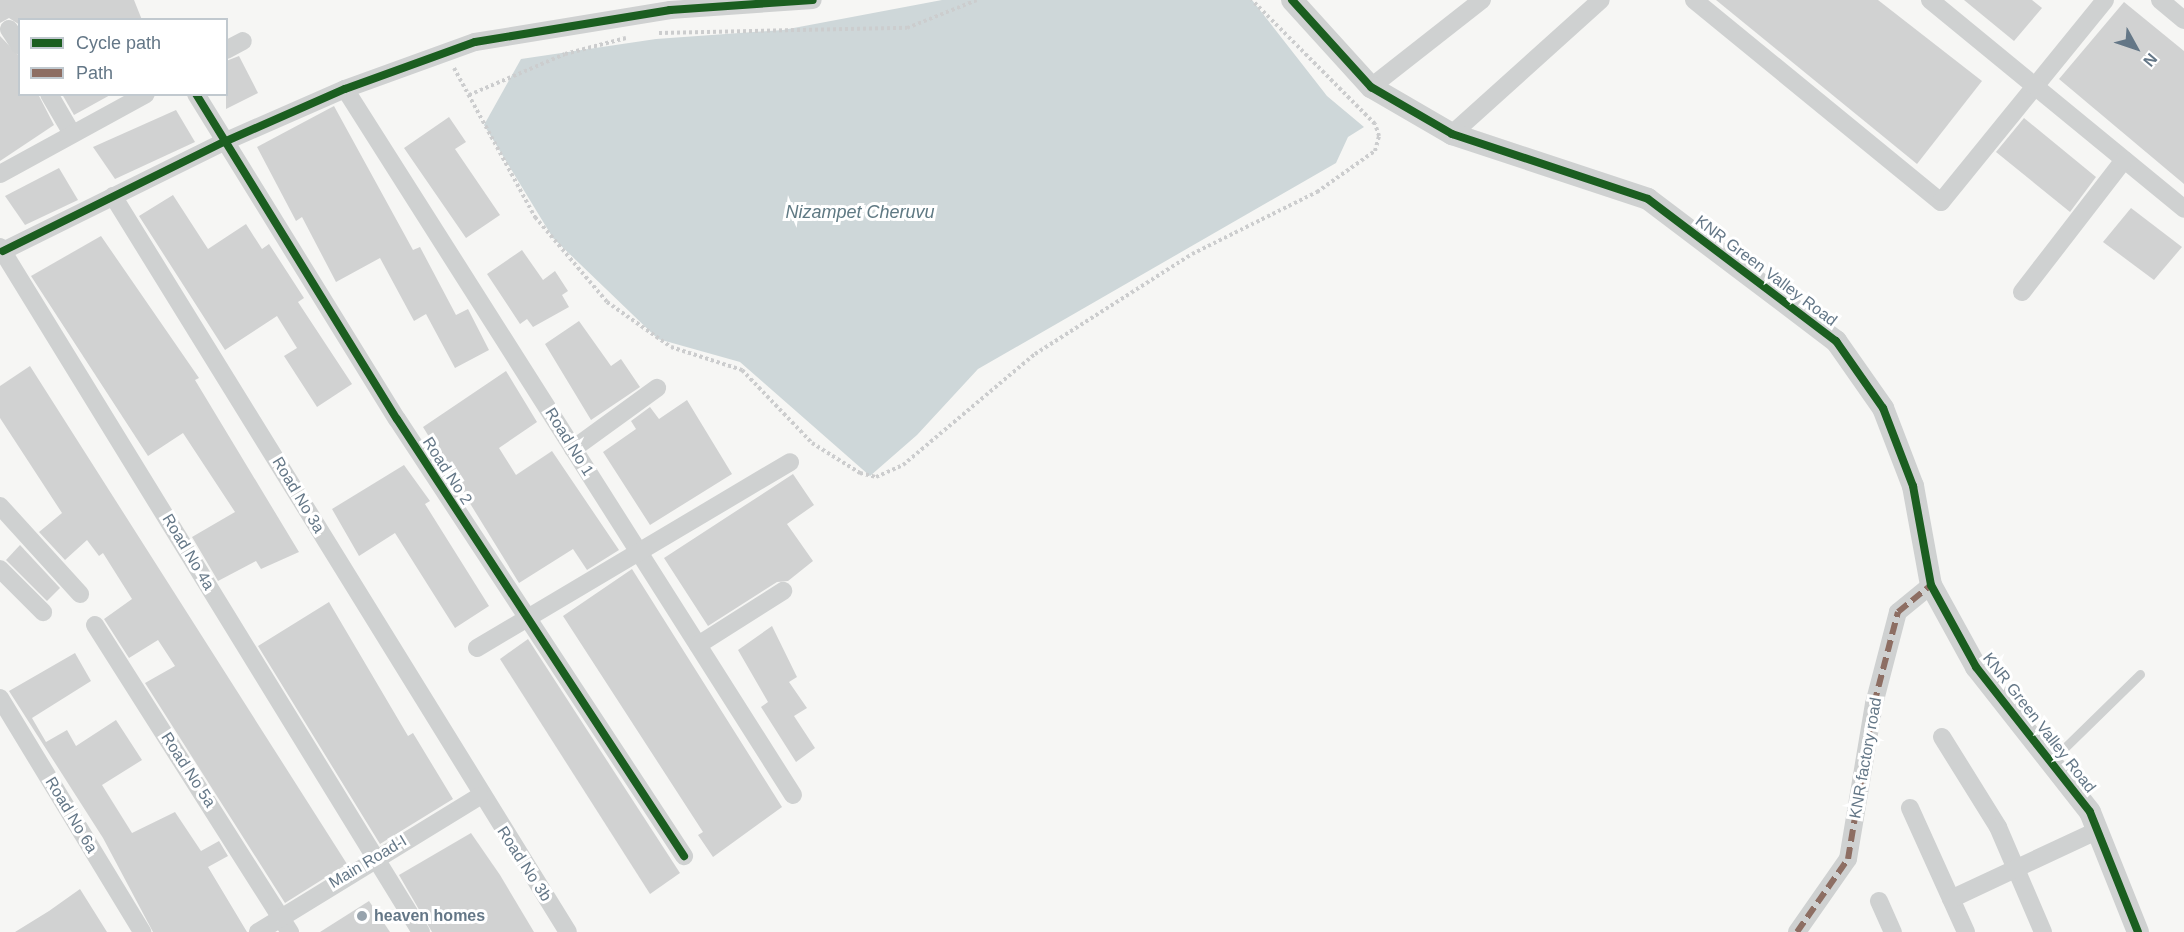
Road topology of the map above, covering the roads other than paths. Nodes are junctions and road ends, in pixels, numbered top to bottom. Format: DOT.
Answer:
graph roads {
  1 [pos="813,0"];
  2 [pos="1292,0"];
  3 [pos="1482,0"];
  4 [pos="1601,0"];
  5 [pos="1694,0"];
  6 [pos="1930,0"];
  7 [pos="2105,0"];
  8 [pos="2160,0"];
  9 [pos="656,6"];
  10 [pos="2184,20"];
  11 [pos="9,29"];
  12 [pos="243,40"];
  13 [pos="18,43"];
  14 [pos="228,50"];
  15 [pos="2035,86"];
  16 [pos="1371,87"];
  17 [pos="345,89"];
  18 [pos="50,96"];
  19 [pos="142,96"];
  20 [pos="197,96"];
  21 [pos="71,132"];
  22 [pos="1452,134"];
  23 [pos="224,142"];
  24 [pos="2124,160"];
  25 [pos="0,174"];
  26 [pos="113,196"];
  27 [pos="2184,209"];
  28 [pos="1,249"];
  29 [pos="2022,292"];
  30 [pos="657,388"];
  31 [pos="573,449"];
  32 [pos="790,462"];
  33 [pos="0,506"];
  34 [pos="639,553"];
  35 [pos="0,569"];
  36 [pos="1931,585"];
  37 [pos="783,591"];
  38 [pos="80,594"];
  39 [pos="43,612"];
  40 [pos="527,618"];
  41 [pos="95,626"];
  42 [pos="698,645"];
  43 [pos="477,648"];
  44 [pos="2140,674"];
  45 [pos="0,698"];
  46 [pos="1942,737"];
  47 [pos="2052,760"];
  48 [pos="793,795"];
  49 [pos="480,796"];
  50 [pos="1910,808"];
  51 [pos="2097,830"];
  52 [pos="684,856"];
  53 [pos="374,858"];
  54 [pos="2016,868"];
  55 [pos="1951,899"];
  56 [pos="1880,902"];
  57 [pos="280,915"];
  58 [pos="142,932"];
  59 [pos="258,932"];
  60 [pos="290,932"];
  61 [pos="421,932"];
  62 [pos="568,932"];
  63 [pos="1797,932"];
  64 [pos="1893,932"];
  65 [pos="1966,932"];
  66 [pos="2043,932"];
  67 [pos="2138,932"];
  1 -- 9 [label="street"];
  2 -- 16 [label="street, KNR Green Valley Road"];
  3 -- 16 [label="street"];
  4 -- 22 [label="street"];
  5 -- 15 [label="street"];
  6 -- 15 [label="street"];
  7 -- 15 [label="street"];
  8 -- 10 [label="street"];
  9 -- 17 [label="street"];
  11 -- 13 [label="street"];
  12 -- 14 [label="street"];
  15 -- 24 [label="street"];
  16 -- 22 [label="street, KNR Green Valley Road"];
  17 -- 23 [label="street"];
  17 -- 31 [label="street, Road No 1"];
  18 -- 21 [label="street"];
  19 -- 21 [label="street"];
  20 -- 23 [label="street, Road No 2"];
  21 -- 25 [label="street"];
  22 -- 36 [label="street, KNR Green Valley Road"];
  23 -- 26 [label="street"];
  23 -- 40 [label="street, Road No 2"];
  24 -- 27 [label="street"];
  24 -- 29 [label="street"];
  26 -- 28 [label="street"];
  26 -- 49 [label="street, Road No 3a"];
  28 -- 53 [label="street, Road No 4a"];
  30 -- 31 [label="street"];
  31 -- 34 [label="street, Road No 1"];
  32 -- 34 [label="street"];
  33 -- 38 [label="street"];
  34 -- 40 [label="street"];
  34 -- 42 [label="street, Road No 1"];
  35 -- 39 [label="street"];
  36 -- 47 [label="street, KNR Green Valley Road"];
  36 -- 63 [label="street, KNR factory road"];
  37 -- 42 [label="street"];
  40 -- 43 [label="street"];
  40 -- 52 [label="street, Road No 2"];
  41 -- 57 [label="street, Road No 5a"];
  42 -- 48 [label="street, Road No 1"];
  44 -- 47 [label="lane"];
  45 -- 58 [label="street, Road No 6a"];
  46 -- 54 [label="street"];
  47 -- 51 [label="street, KNR Green Valley Road"];
  49 -- 53 [label="street, Main Road-I"];
  49 -- 62 [label="street, Road No 3b"];
  50 -- 55 [label="street"];
  51 -- 54 [label="street"];
  51 -- 67 [label="street, KNR Green Valley Road"];
  53 -- 57 [label="street, Main Road-I"];
  53 -- 61 [label="street, Road No 4a"];
  54 -- 55 [label="street"];
  54 -- 66 [label="street"];
  55 -- 65 [label="street"];
  56 -- 64 [label="street"];
  57 -- 59 [label="street, Main Road-I"];
  57 -- 60 [label="street, Road No 5a"];
}
